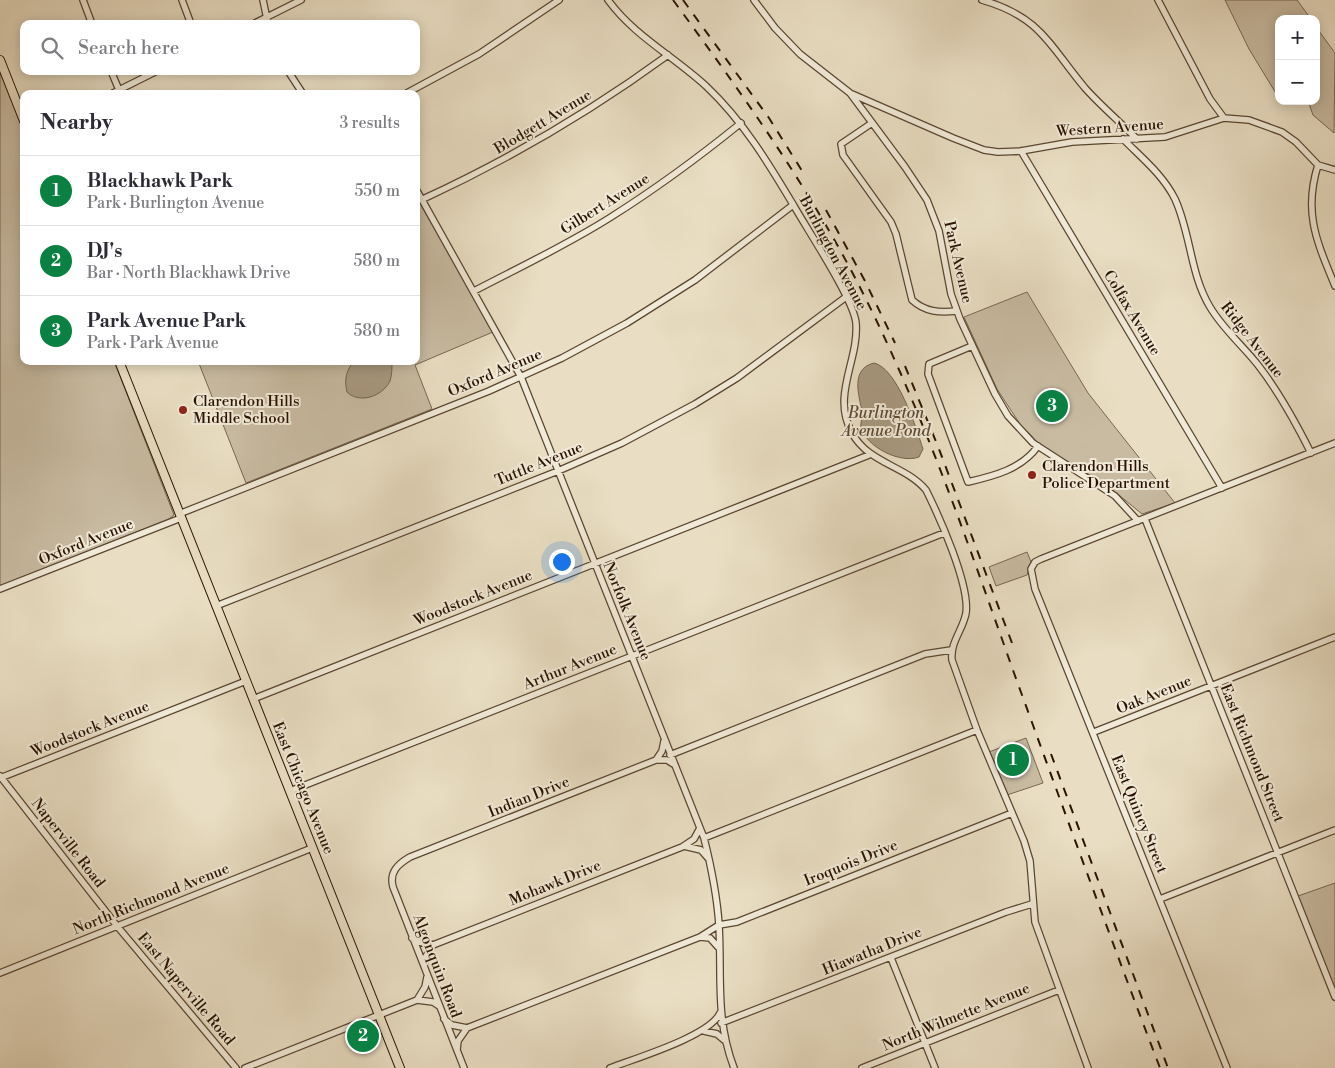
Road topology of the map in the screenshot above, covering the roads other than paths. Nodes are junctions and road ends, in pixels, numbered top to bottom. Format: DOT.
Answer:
graph roads {
  1 [pos="83,0"];
  2 [pos="182,0"];
  3 [pos="263,0"];
  4 [pos="301,0"];
  5 [pos="559,0"];
  6 [pos="608,0"];
  7 [pos="754,0"];
  8 [pos="982,0"];
  9 [pos="1158,0"];
  10 [pos="90,20"];
  11 [pos="190,20"];
  12 [pos="267,20"];
  13 [pos="269,20"];
  14 [pos="668,55"];
  15 [pos="0,60"];
  16 [pos="113,75"];
  17 [pos="149,75"];
  18 [pos="291,75"];
  19 [pos="119,90"];
  20 [pos="300,90"];
  21 [pos="412,90"];
  22 [pos="850,93"];
  23 [pos="20,111"];
  24 [pos="1224,118"];
  25 [pos="741,123"];
  26 [pos="872,123"];
  27 [pos="1137,139"];
  28 [pos="1123,140"];
  29 [pos="1021,151"];
  30 [pos="1318,165"];
  31 [pos="1335,170"];
  32 [pos="420,195"];
  33 [pos="423,199"];
  34 [pos="793,205"];
  35 [pos="1335,286"];
  36 [pos="474,291"];
  37 [pos="846,297"];
  38 [pos="956,311"];
  39 [pos="972,346"];
  40 [pos="121,365"];
  41 [pos="521,377"];
  42 [pos="1335,444"];
  43 [pos="1038,446"];
  44 [pos="1311,453"];
  45 [pos="869,455"];
  46 [pos="558,471"];
  47 [pos="1222,488"];
  48 [pos="180,516"];
  49 [pos="1141,520"];
  50 [pos="944,533"];
  51 [pos="595,564"];
  52 [pos="0,589"];
  53 [pos="216,606"];
  54 [pos="1335,637"];
  55 [pos="951,650"];
  56 [pos="632,656"];
  57 [pos="246,681"];
  58 [pos="1211,686"];
  59 [pos="253,699"];
  60 [pos="977,730"];
  61 [pos="1094,732"];
  62 [pos="664,739"];
  63 [pos="670,755"];
  64 [pos="656,760"];
  65 [pos="675,765"];
  66 [pos="0,777"];
  67 [pos="290,791"];
  68 [pos="1012,812"];
  69 [pos="700,828"];
  70 [pos="1335,830"];
  71 [pos="704,838"];
  72 [pos="682,847"];
  73 [pos="312,848"];
  74 [pos="1278,853"];
  75 [pos="709,859"];
  76 [pos="394,872"];
  77 [pos="1160,899"];
  78 [pos="1032,904"];
  79 [pos="719,924"];
  80 [pos="117,926"];
  81 [pos="700,937"];
  82 [pos="412,938"];
  83 [pos="433,945"];
  84 [pos="720,952"];
  85 [pos="891,958"];
  86 [pos="424,968"];
  87 [pos="0,973"];
  88 [pos="427,976"];
  89 [pos="1059,990"];
  90 [pos="1335,997"];
  91 [pos="418,1000"];
  92 [pos="439,1006"];
  93 [pos="720,1013"];
  94 [pos="378,1015"];
  95 [pos="444,1019"];
  96 [pos="721,1023"];
  97 [pos="467,1028"];
  98 [pos="704,1031"];
  99 [pos="724,1040"];
  100 [pos="925,1043"];
  101 [pos="457,1050"];
  102 [pos="236,1068"];
  103 [pos="245,1068"];
  104 [pos="400,1068"];
  105 [pos="464,1068"];
  106 [pos="610,1068"];
  107 [pos="734,1068"];
  108 [pos="862,1068"];
  109 [pos="935,1068"];
  110 [pos="1088,1068"];
  111 [pos="1227,1068"];
  1 -- 10 [label="street"];
  2 -- 11 [label="street"];
  3 -- 12 [label="street"];
  4 -- 13 [label="street"];
  5 -- 21 [label="street"];
  6 -- 14 [label="street, Burlington Avenue"];
  7 -- 22 [label="street, Park Avenue"];
  8 -- 27 [label="street"];
  9 -- 24 [label="street"];
  14 -- 25 [label="street, Burlington Avenue"];
  14 -- 33 [label="street, Blodgett Avenue"];
  15 -- 23 [label="main road"];
  16 -- 19 [label="street"];
  17 -- 19 [label="street"];
  18 -- 20 [label="street"];
  22 -- 26 [label="street, Park Avenue"];
  22 -- 29 [label="street, Western Avenue"];
  24 -- 27 [label="street, Western Avenue"];
  24 -- 30 [label="street, Western Avenue"];
  25 -- 34 [label="street, Burlington Avenue"];
  25 -- 36 [label="street, Gilbert Avenue"];
  26 -- 38 [label="street, Park Avenue"];
  26 -- 38 [label="street"];
  27 -- 28 [label="street, Western Avenue"];
  28 -- 29 [label="street, Western Avenue"];
  28 -- 44 [label="street, Ridge Avenue"];
  29 -- 47 [label="street, Colfax Avenue"];
  30 -- 31 [label="street, Western Avenue"];
  30 -- 35 [label="street"];
  32 -- 33 [label="street, Norfolk Avenue"];
  33 -- 36 [label="street, Norfolk Avenue"];
  34 -- 37 [label="street, Burlington Avenue"];
  34 -- 41 [label="street, Oxford Avenue"];
  36 -- 41 [label="street, Norfolk Avenue"];
  37 -- 45 [label="street, Burlington Avenue"];
  37 -- 46 [label="street, Tuttle Avenue"];
  38 -- 39 [label="street, Park Avenue"];
  39 -- 43 [label="street, Park Avenue"];
  39 -- 43 [label="street"];
  40 -- 48 [label="main road, East Chicago Avenue"];
  41 -- 46 [label="street, Norfolk Avenue"];
  41 -- 48 [label="street, Oxford Avenue"];
  42 -- 44 [label="street"];
  43 -- 49 [label="street, Park Avenue"];
  44 -- 47 [label="street"];
  45 -- 50 [label="street, Burlington Avenue"];
  45 -- 51 [label="street, Woodstock Avenue"];
  46 -- 51 [label="street, Norfolk Avenue"];
  46 -- 53 [label="street, Tuttle Avenue"];
  47 -- 49 [label="street"];
  48 -- 52 [label="street, Oxford Avenue"];
  48 -- 53 [label="main road, East Chicago Avenue"];
  49 -- 58 [label="street, East Richmond Street"];
  49 -- 61 [label="street, East Quincy Street"];
  50 -- 55 [label="street, Burlington Avenue"];
  50 -- 56 [label="street, Arthur Avenue"];
  51 -- 56 [label="street, Norfolk Avenue"];
  51 -- 59 [label="street, Woodstock Avenue"];
  53 -- 57 [label="main road, East Chicago Avenue"];
  54 -- 58 [label="street, Oak Avenue"];
  55 -- 60 [label="street"];
  55 -- 63 [label="street"];
  56 -- 62 [label="street, Norfolk Avenue"];
  56 -- 67 [label="street, Arthur Avenue"];
  57 -- 59 [label="main road, East Chicago Avenue"];
  57 -- 66 [label="street, Woodstock Avenue"];
  58 -- 61 [label="street, Oak Avenue"];
  58 -- 74 [label="street, East Richmond Street"];
  59 -- 67 [label="main road, East Chicago Avenue"];
  60 -- 68 [label="street"];
  60 -- 71 [label="street"];
  61 -- 77 [label="street, East Quincy Street"];
  62 -- 63 [label="street, Norfolk Avenue"];
  62 -- 64 [label="street"];
  63 -- 65 [label="street, Norfolk Avenue"];
  64 -- 65 [label="street"];
  64 -- 76 [label="street, Indian Drive"];
  65 -- 69 [label="street, Norfolk Avenue"];
  66 -- 80 [label="street, Naperville Road"];
  67 -- 73 [label="main road, East Chicago Avenue"];
  68 -- 78 [label="street"];
  68 -- 79 [label="street, Iroquois Drive"];
  69 -- 71 [label="street, Norfolk Avenue"];
  69 -- 72 [label="street, Mohawk Drive"];
  70 -- 74 [label="street"];
  71 -- 75 [label="street, Norfolk Avenue"];
  72 -- 75 [label="street"];
  72 -- 83 [label="street, Mohawk Drive"];
  73 -- 80 [label="street, North Richmond Avenue"];
  73 -- 94 [label="main road, East Chicago Avenue"];
  74 -- 77 [label="street"];
  74 -- 90 [label="street, East Richmond Street"];
  75 -- 79 [label="street, Norfolk Avenue"];
  76 -- 82 [label="street, Algonquin Road"];
  77 -- 111 [label="street, East Quincy Street"];
  78 -- 85 [label="street, Hiawatha Drive"];
  78 -- 89 [label="street"];
  79 -- 81 [label="street, Iroquois Drive"];
  79 -- 84 [label="street, Norfolk Avenue"];
  80 -- 87 [label="street, North Richmond Avenue"];
  80 -- 102 [label="street, East Naperville Road"];
  81 -- 84 [label="street"];
  81 -- 97 [label="street, Iroquois Drive"];
  82 -- 83 [label="street"];
  82 -- 86 [label="street, Algonquin Road"];
  83 -- 86 [label="street"];
  84 -- 93 [label="street, Norfolk Avenue"];
  85 -- 96 [label="street, Hiawatha Drive"];
  85 -- 100 [label="street"];
  86 -- 88 [label="street, Algonquin Road"];
  88 -- 91 [label="street"];
  88 -- 92 [label="street, Algonquin Road"];
  89 -- 100 [label="street, North Wilmette Avenue"];
  89 -- 110 [label="street"];
  91 -- 92 [label="street"];
  91 -- 94 [label="street"];
  92 -- 95 [label="street, Algonquin Road"];
  93 -- 96 [label="street, Norfolk Avenue"];
  93 -- 98 [label="street"];
  94 -- 103 [label="street"];
  94 -- 104 [label="main road, East Chicago Avenue"];
  95 -- 97 [label="street"];
  95 -- 101 [label="street, Algonquin Road"];
  96 -- 99 [label="street, Norfolk Avenue"];
  97 -- 101 [label="street"];
  98 -- 99 [label="street"];
  98 -- 106 [label="street"];
  99 -- 107 [label="street, Norfolk Avenue"];
  100 -- 108 [label="street, North Wilmette Avenue"];
  100 -- 109 [label="street"];
  101 -- 105 [label="street, Algonquin Road"];
}
